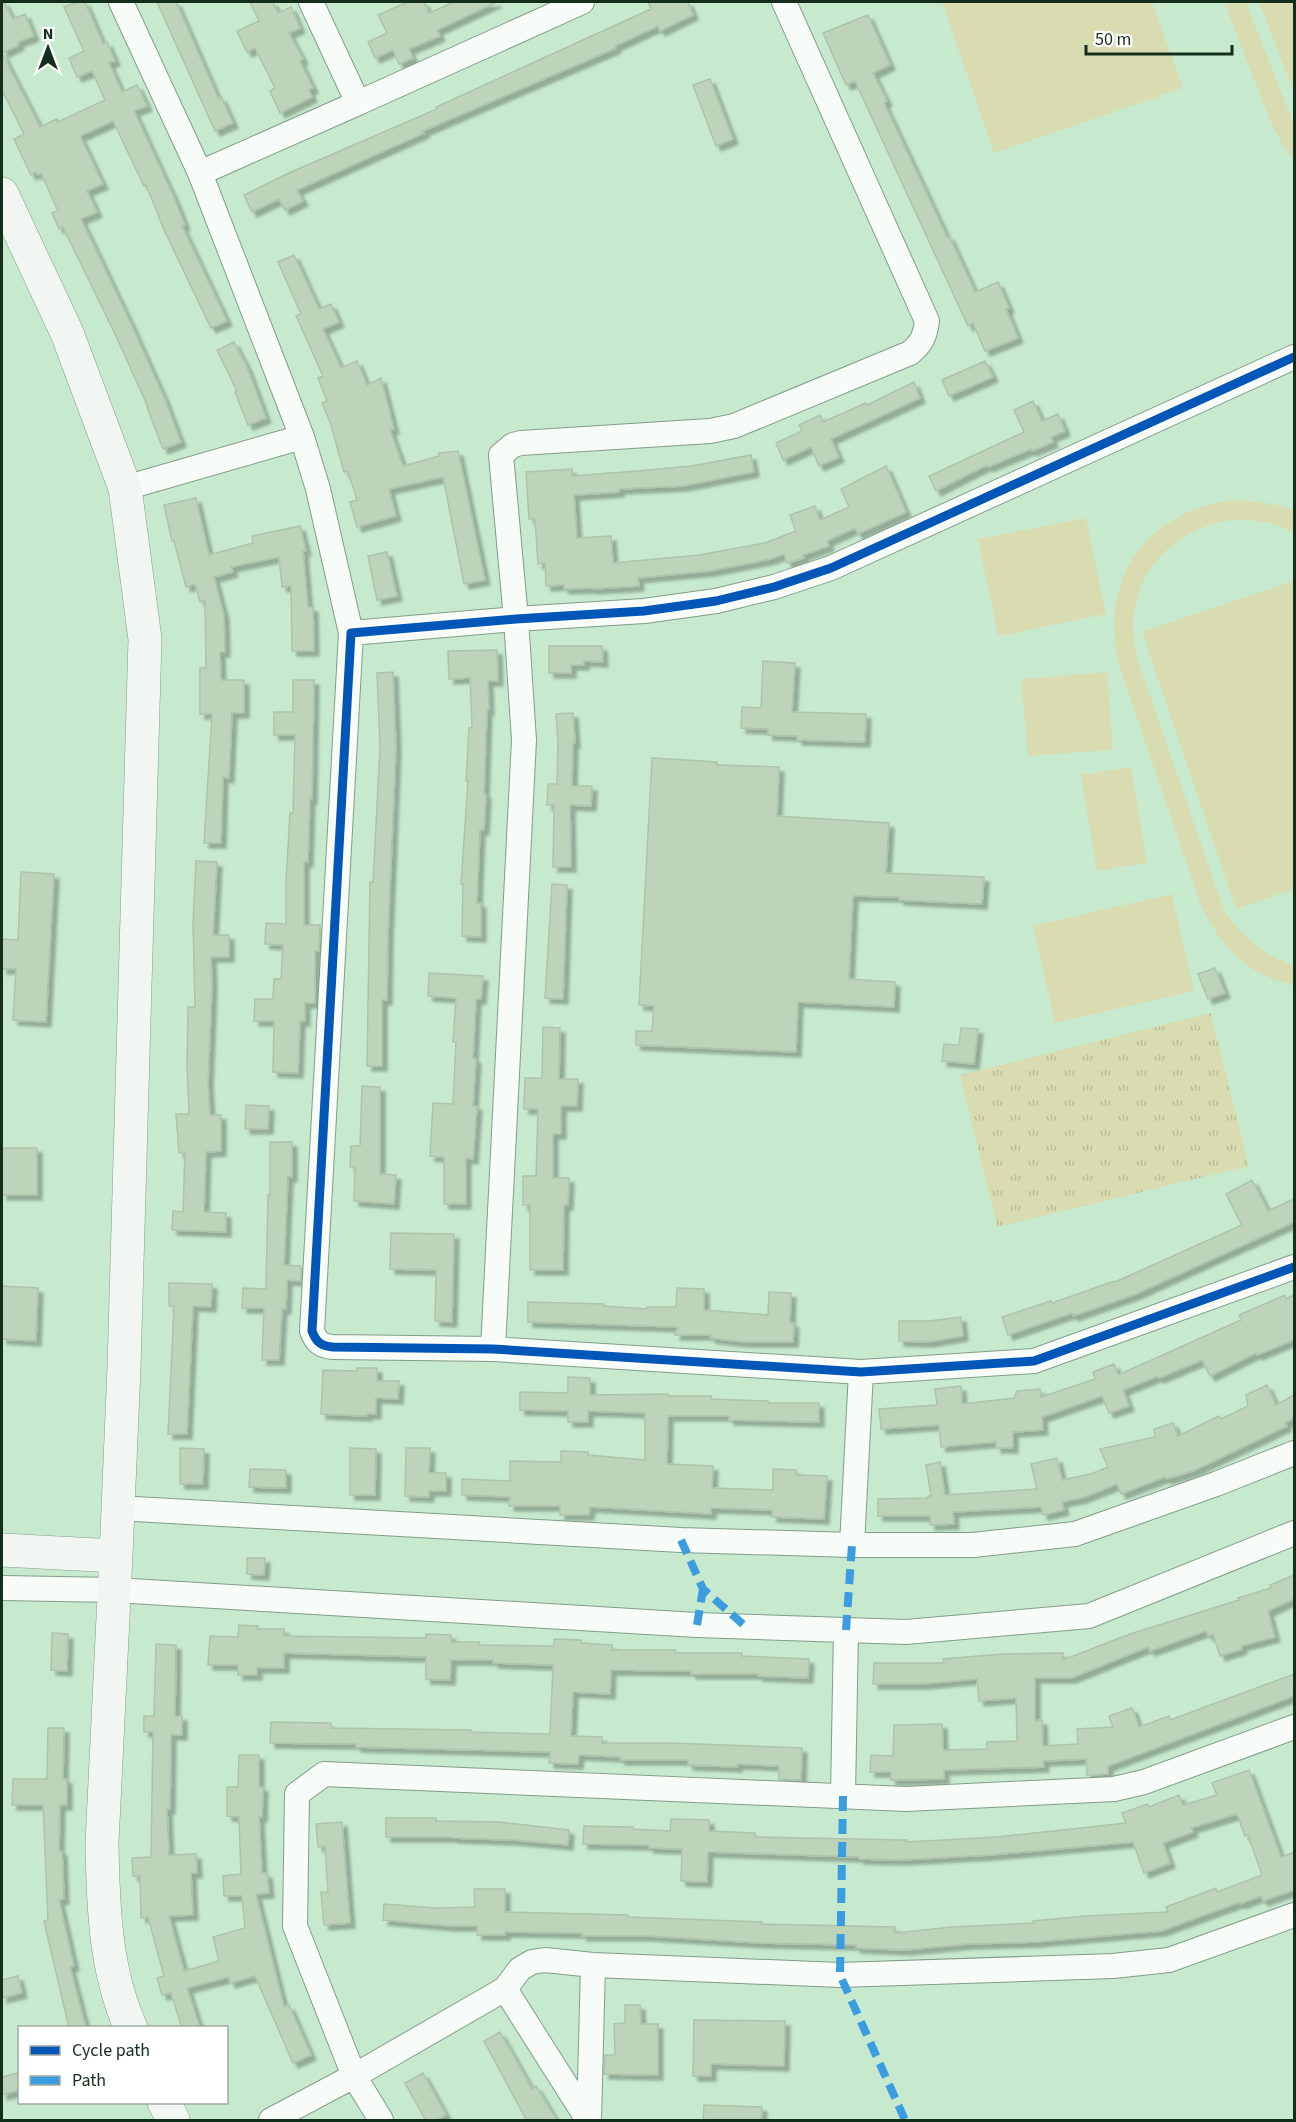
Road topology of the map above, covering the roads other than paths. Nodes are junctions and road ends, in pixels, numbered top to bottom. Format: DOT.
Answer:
graph roads {
  1 [pos="121,2"];
  2 [pos="311,2"];
  3 [pos="582,2"];
  4 [pos="784,2"];
  5 [pos="358,103"];
  6 [pos="200,173"];
  7 [pos="2,194"];
  8 [pos="1294,357"];
  9 [pos="302,437"];
  10 [pos="125,488"];
  11 [pos="516,619"];
  12 [pos="351,633"];
  13 [pos="1294,1267"];
  14 [pos="494,1349"];
  15 [pos="861,1372"];
  16 [pos="1294,1453"];
  17 [pos="117,1508"];
  18 [pos="1294,1533"];
  19 [pos="852,1545"];
  20 [pos="2,1550"];
  21 [pos="116,1556"];
  22 [pos="2,1588"];
  23 [pos="115,1590"];
  24 [pos="846,1630"];
  25 [pos="1294,1726"];
  26 [pos="843,1796"];
  27 [pos="1294,1915"];
  28 [pos="593,1965"];
  29 [pos="505,1989"];
  30 [pos="130,2026"];
  31 [pos="354,2076"];
  32 [pos="165,2104"];
  33 [pos="588,2120"];
  34 [pos="173,2121"];
  35 [pos="271,2121"];
  36 [pos="381,2121"];
  1 -- 6 [label="street"];
  2 -- 5 [label="street"];
  3 -- 5 [label="street"];
  4 -- 11 [label="street"];
  5 -- 6 [label="street"];
  6 -- 9 [label="street"];
  7 -- 10 [label="street"];
  8 -- 11 [label="street"];
  9 -- 10 [label="street"];
  9 -- 12 [label="street"];
  10 -- 17 [label="street"];
  11 -- 12 [label="street"];
  11 -- 14 [label="street"];
  12 -- 14 [label="street"];
  13 -- 15 [label="street"];
  14 -- 15 [label="street"];
  15 -- 19 [label="street"];
  16 -- 19 [label="street"];
  17 -- 19 [label="street"];
  17 -- 21 [label="street"];
  18 -- 24 [label="street"];
  20 -- 21 [label="street"];
  21 -- 23 [label="street"];
  22 -- 23 [label="street"];
  23 -- 24 [label="street"];
  23 -- 30 [label="street"];
  24 -- 26 [label="street"];
  25 -- 26 [label="street"];
  26 -- 31 [label="street"];
  27 -- 28 [label="street"];
  28 -- 29 [label="street"];
  28 -- 33 [label="street"];
  29 -- 31 [label="street"];
  29 -- 33 [label="street"];
  31 -- 35 [label="street"];
  31 -- 36 [label="street"];
  32 -- 34 [label="street"];
}
